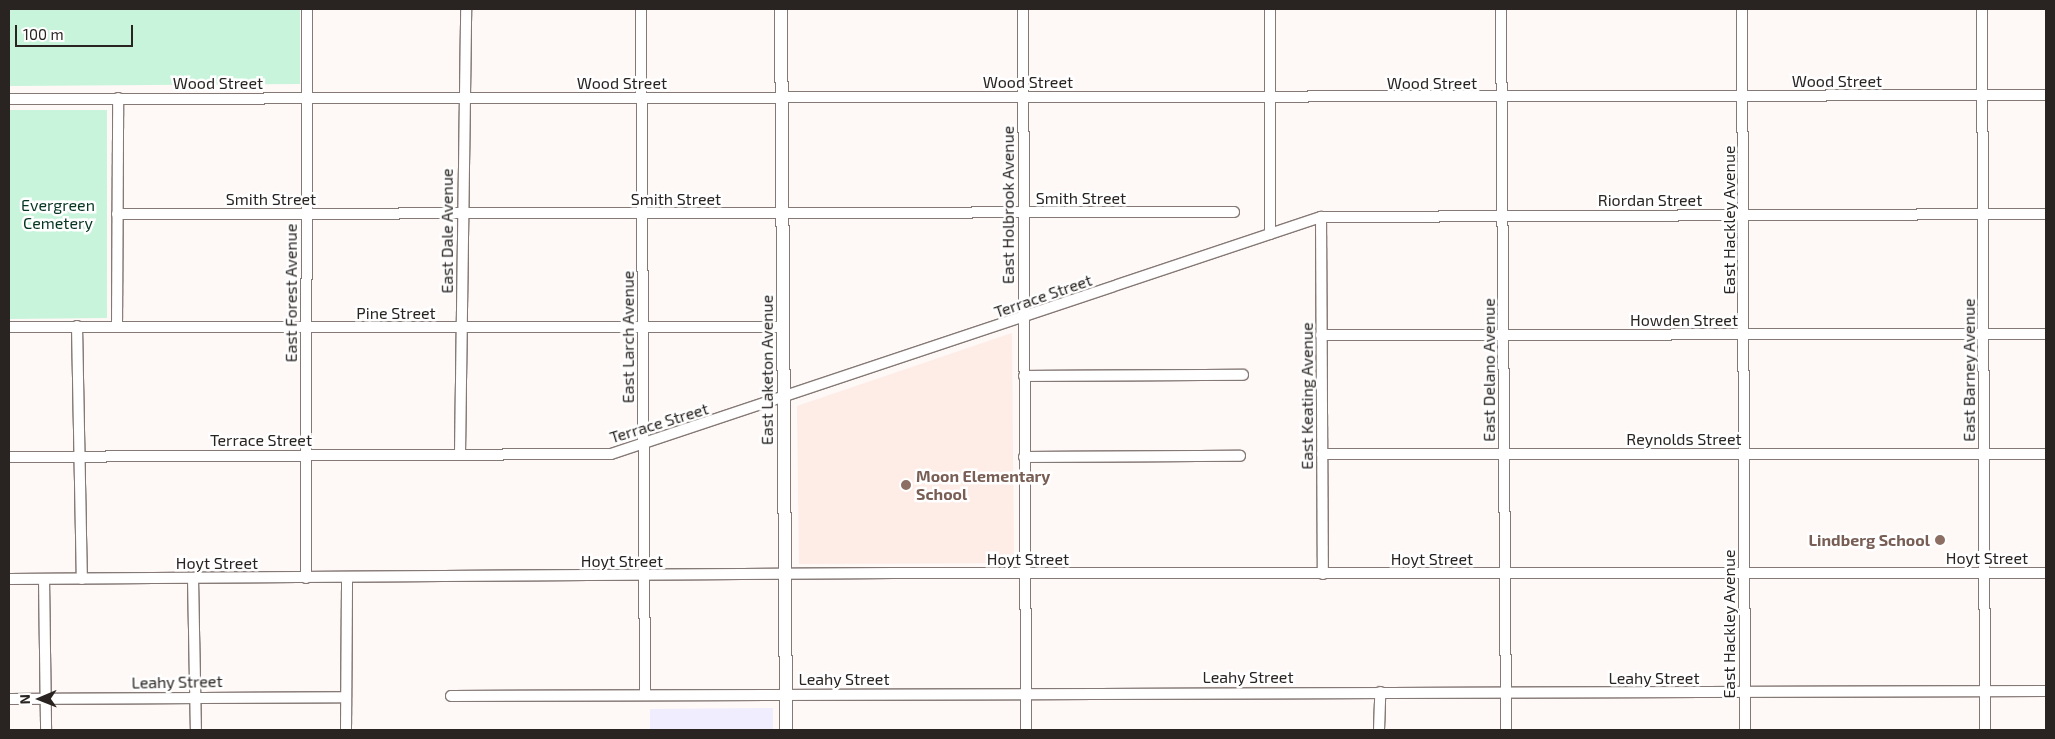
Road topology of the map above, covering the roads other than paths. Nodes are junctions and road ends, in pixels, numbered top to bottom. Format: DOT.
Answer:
graph roads {
  1 [pos="307,9"];
  2 [pos="466,9"];
  3 [pos="641,9"];
  4 [pos="781,9"];
  5 [pos="1023,9"];
  6 [pos="1270,9"];
  7 [pos="1500,9"];
  8 [pos="1742,9"];
  9 [pos="1982,9"];
  10 [pos="2046,95"];
  11 [pos="1744,96"];
  12 [pos="1982,96"];
  13 [pos="782,97"];
  14 [pos="1023,97"];
  15 [pos="9,98"];
  16 [pos="118,98"];
  17 [pos="307,98"];
  18 [pos="464,98"];
  19 [pos="642,98"];
  20 [pos="1501,98"];
  21 [pos="1270,99"];
  22 [pos="1234,212"];
  23 [pos="1024,213"];
  24 [pos="117,214"];
  25 [pos="306,214"];
  26 [pos="642,214"];
  27 [pos="782,214"];
  28 [pos="1982,214"];
  29 [pos="2046,214"];
  30 [pos="462,215"];
  31 [pos="1503,215"];
  32 [pos="1744,215"];
  33 [pos="1321,216"];
  34 [pos="1270,234"];
  35 [pos="1258,238"];
  36 [pos="1024,318"];
  37 [pos="77,326"];
  38 [pos="117,326"];
  39 [pos="9,327"];
  40 [pos="643,327"];
  41 [pos="783,327"];
  42 [pos="306,328"];
  43 [pos="462,328"];
  44 [pos="1984,334"];
  45 [pos="2046,334"];
  46 [pos="1321,335"];
  47 [pos="1504,335"];
  48 [pos="1744,335"];
  49 [pos="1242,375"];
  50 [pos="1024,376"];
  51 [pos="783,399"];
  52 [pos="644,446"];
  53 [pos="460,453"];
  54 [pos="1322,454"];
  55 [pos="1504,454"];
  56 [pos="1744,454"];
  57 [pos="1984,454"];
  58 [pos="2046,454"];
  59 [pos="305,455"];
  60 [pos="80,456"];
  61 [pos="1024,456"];
  62 [pos="1240,456"];
  63 [pos="9,457"];
  64 [pos="1984,573"];
  65 [pos="2046,573"];
  66 [pos="1026,574"];
  67 [pos="1323,574"];
  68 [pos="1504,574"];
  69 [pos="1745,574"];
  70 [pos="644,576"];
  71 [pos="784,576"];
  72 [pos="193,578"];
  73 [pos="306,578"];
  74 [pos="347,578"];
  75 [pos="9,579"];
  76 [pos="44,579"];
  77 [pos="82,579"];
  78 [pos="2046,691"];
  79 [pos="1380,692"];
  80 [pos="1985,692"];
  81 [pos="1505,693"];
  82 [pos="645,694"];
  83 [pos="786,694"];
  84 [pos="1026,694"];
  85 [pos="1744,694"];
  86 [pos="451,696"];
  87 [pos="195,697"];
  88 [pos="346,697"];
  89 [pos="9,699"];
  90 [pos="46,699"];
  91 [pos="46,730"];
  92 [pos="196,730"];
  93 [pos="346,730"];
  94 [pos="786,730"];
  95 [pos="1026,730"];
  96 [pos="1379,730"];
  97 [pos="1506,730"];
  98 [pos="1744,730"];
  99 [pos="1985,730"];
  1 -- 17 [label="street, East Forest Avenue"];
  2 -- 18 [label="street, East Dale Avenue"];
  3 -- 19 [label="street, East Larch Avenue"];
  4 -- 13 [label="main road, East Laketon Avenue"];
  5 -- 14 [label="street, East Holbrook Avenue"];
  6 -- 21 [label="street"];
  7 -- 20 [label="street, East Delano Avenue"];
  8 -- 11 [label="street, East Hackley Avenue"];
  9 -- 12 [label="street, East Barney Avenue"];
  10 -- 12 [label="street, Wood Street"];
  11 -- 12 [label="street, Wood Street"];
  11 -- 20 [label="street, Wood Street"];
  11 -- 32 [label="street, East Hackley Avenue"];
  12 -- 28 [label="street, East Barney Avenue"];
  13 -- 14 [label="street, Wood Street"];
  13 -- 19 [label="street, Wood Street"];
  13 -- 27 [label="main road, East Laketon Avenue"];
  14 -- 21 [label="street, Wood Street"];
  14 -- 23 [label="street, East Holbrook Avenue"];
  15 -- 16 [label="street, Wood Street"];
  16 -- 17 [label="street, Wood Street"];
  16 -- 24 [label="street"];
  17 -- 18 [label="street, Wood Street"];
  17 -- 25 [label="street, East Forest Avenue"];
  18 -- 19 [label="street, Wood Street"];
  18 -- 30 [label="street, East Dale Avenue"];
  19 -- 26 [label="street, East Larch Avenue"];
  20 -- 21 [label="street, Wood Street"];
  20 -- 31 [label="street, East Delano Avenue"];
  21 -- 34 [label="street"];
  22 -- 23 [label="street, Smith Street"];
  23 -- 27 [label="street, Smith Street"];
  23 -- 36 [label="street, East Holbrook Avenue"];
  24 -- 25 [label="street, Smith Street"];
  24 -- 38 [label="street"];
  25 -- 30 [label="street, Smith Street"];
  25 -- 42 [label="street, East Forest Avenue"];
  26 -- 27 [label="street, Smith Street"];
  26 -- 30 [label="street, Smith Street"];
  26 -- 40 [label="street, East Larch Avenue"];
  27 -- 41 [label="main road, East Laketon Avenue"];
  28 -- 29 [label="street, Riordan Street"];
  28 -- 32 [label="street, Riordan Street"];
  28 -- 44 [label="street, East Barney Avenue"];
  30 -- 43 [label="street, East Dale Avenue"];
  31 -- 32 [label="street, Riordan Street"];
  31 -- 33 [label="street, Riordan Street"];
  31 -- 47 [label="street, East Delano Avenue"];
  32 -- 48 [label="street, East Hackley Avenue"];
  33 -- 34 [label="street, Riordan Street"];
  33 -- 46 [label="street, East Keating Avenue"];
  34 -- 35 [label="street, Riordan Street"];
  35 -- 36 [label="street, Terrace Street"];
  36 -- 50 [label="street, East Holbrook Avenue"];
  36 -- 51 [label="street, Terrace Street"];
  37 -- 38 [label="street, Pine Street"];
  37 -- 39 [label="street, Pine Street"];
  37 -- 60 [label="street"];
  38 -- 42 [label="street, Pine Street"];
  40 -- 41 [label="street, Pine Street"];
  40 -- 43 [label="street, Pine Street"];
  40 -- 52 [label="street, East Larch Avenue"];
  41 -- 51 [label="main road, East Laketon Avenue"];
  42 -- 43 [label="street, Pine Street"];
  42 -- 59 [label="street, East Forest Avenue"];
  43 -- 53 [label="street, East Dale Avenue"];
  44 -- 45 [label="street, Howden Street"];
  44 -- 48 [label="street, Howden Street"];
  44 -- 57 [label="street, East Barney Avenue"];
  46 -- 47 [label="street, Howden Street"];
  46 -- 54 [label="street, East Keating Avenue"];
  47 -- 48 [label="street, Howden Street"];
  47 -- 55 [label="street, East Delano Avenue"];
  48 -- 56 [label="street, East Hackley Avenue"];
  49 -- 50 [label="street"];
  50 -- 61 [label="street, East Holbrook Avenue"];
  51 -- 52 [label="street, Terrace Street"];
  51 -- 71 [label="main road, East Laketon Avenue"];
  52 -- 53 [label="street, Terrace Street"];
  52 -- 70 [label="street, East Larch Avenue"];
  53 -- 59 [label="street, Terrace Street"];
  54 -- 55 [label="street, Reynolds Street"];
  54 -- 67 [label="street, East Keating Avenue"];
  55 -- 56 [label="street, Reynolds Street"];
  55 -- 68 [label="street, East Delano Avenue"];
  56 -- 57 [label="street, Reynolds Street"];
  56 -- 69 [label="street, East Hackley Avenue"];
  57 -- 58 [label="street, Reynolds Street"];
  57 -- 64 [label="street, East Barney Avenue"];
  59 -- 60 [label="street, Terrace Street"];
  59 -- 73 [label="street, East Forest Avenue"];
  60 -- 63 [label="street, Terrace Street"];
  60 -- 77 [label="street"];
  61 -- 62 [label="street"];
  61 -- 66 [label="street, East Holbrook Avenue"];
  64 -- 65 [label="street, Hoyt Street"];
  64 -- 69 [label="street, Hoyt Street"];
  64 -- 80 [label="street, East Barney Avenue"];
  66 -- 67 [label="street, Hoyt Street"];
  66 -- 71 [label="street, Hoyt Street"];
  66 -- 84 [label="street, East Holbrook Avenue"];
  67 -- 68 [label="street, Hoyt Street"];
  68 -- 69 [label="street, Hoyt Street"];
  68 -- 81 [label="street, East Delano Avenue"];
  69 -- 85 [label="street, East Hackley Avenue"];
  70 -- 71 [label="street, Hoyt Street"];
  70 -- 74 [label="street, Hoyt Street"];
  70 -- 82 [label="street, East Larch Avenue"];
  71 -- 83 [label="main road, East Laketon Avenue"];
  72 -- 73 [label="street, Hoyt Street"];
  72 -- 77 [label="street, Hoyt Street"];
  72 -- 87 [label="street"];
  73 -- 74 [label="street, Hoyt Street"];
  74 -- 88 [label="street"];
  75 -- 76 [label="street, Hoyt Street"];
  76 -- 77 [label="street, Hoyt Street"];
  76 -- 90 [label="street"];
  78 -- 80 [label="street, Leahy Street"];
  79 -- 81 [label="street, Leahy Street"];
  79 -- 84 [label="street, Leahy Street"];
  79 -- 96 [label="street"];
  80 -- 85 [label="street, Leahy Street"];
  80 -- 99 [label="street, East Barney Avenue"];
  81 -- 85 [label="street, Leahy Street"];
  81 -- 97 [label="street, East Delano Avenue"];
  82 -- 83 [label="street, Leahy Street"];
  82 -- 86 [label="street, Leahy Street"];
  83 -- 84 [label="street, Leahy Street"];
  83 -- 94 [label="main road, East Laketon Avenue"];
  84 -- 95 [label="street, East Holbrook Avenue"];
  85 -- 98 [label="street, East Hackley Avenue"];
  87 -- 88 [label="street, Leahy Street"];
  87 -- 90 [label="street, Leahy Street"];
  87 -- 92 [label="street"];
  88 -- 93 [label="street"];
  89 -- 90 [label="street, Leahy Street"];
  90 -- 91 [label="street"];
}
